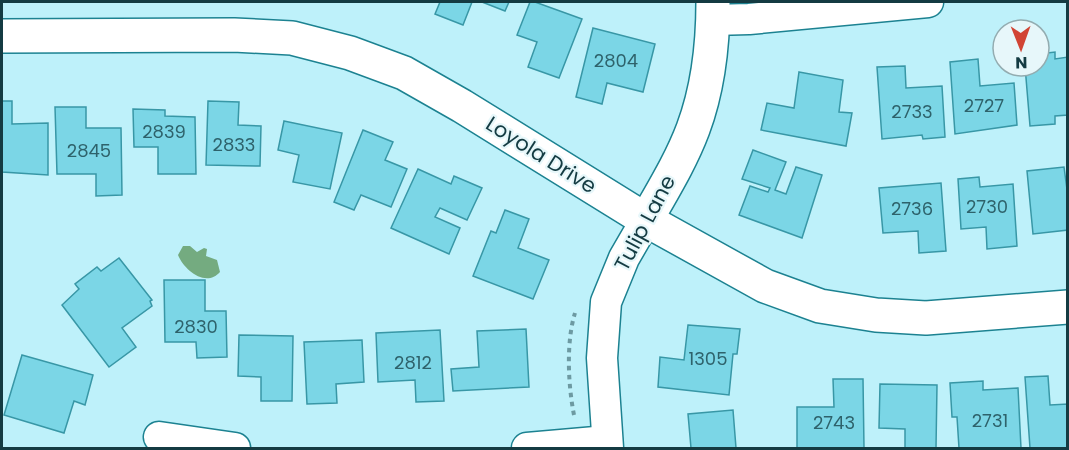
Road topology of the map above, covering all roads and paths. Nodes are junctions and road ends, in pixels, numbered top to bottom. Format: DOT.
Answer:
graph roads {
  1 [pos="928,2"];
  2 [pos="712,11"];
  3 [pos="2,36"];
  4 [pos="646,220"];
  5 [pos="1068,307"];
  6 [pos="159,436"];
  7 [pos="607,445"];
  8 [pos="235,448"];
  9 [pos="527,448"];
  1 -- 2 [label="street"];
  2 -- 4 [label="street, Tulip Lane"];
  3 -- 4 [label="street, Loyola Drive"];
  4 -- 5 [label="street, Loyola Drive"];
  4 -- 7 [label="street, Tulip Lane"];
  6 -- 8 [label="street"];
  7 -- 9 [label="street"];
}
